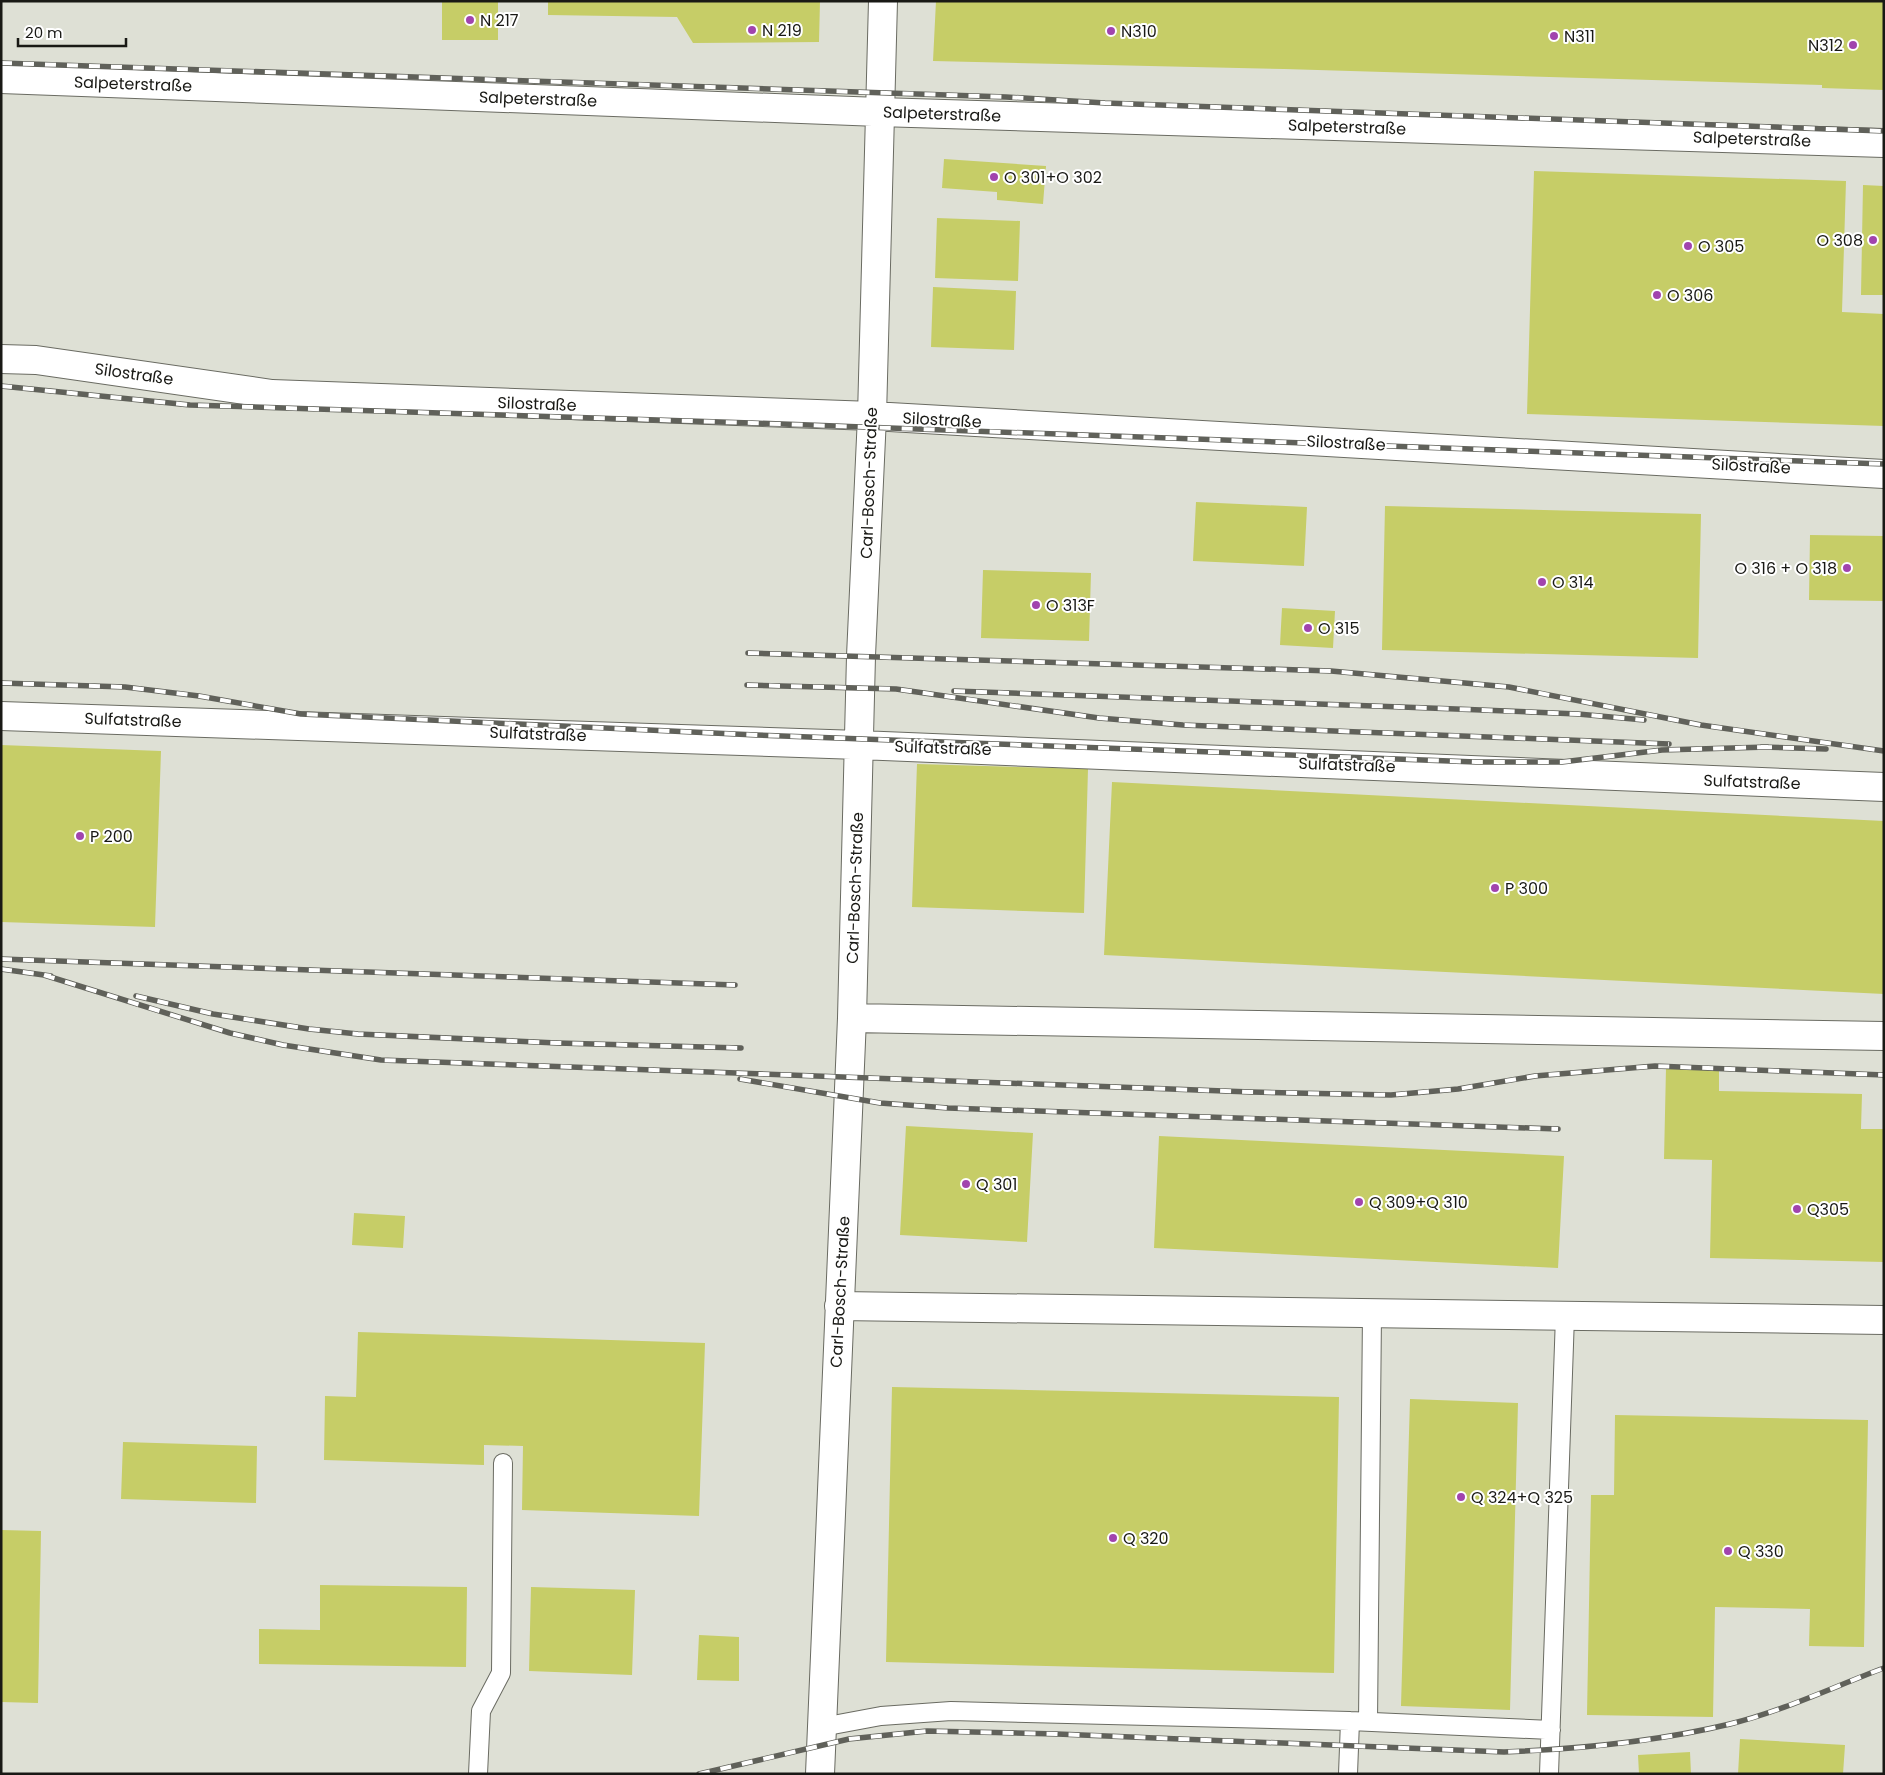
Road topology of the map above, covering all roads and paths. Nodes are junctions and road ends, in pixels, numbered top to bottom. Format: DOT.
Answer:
graph roads {
  1 [pos="882,1"];
  2 [pos="1,79"];
  3 [pos="879,112"];
  4 [pos="1884,143"];
  5 [pos="1,359"];
  6 [pos="872,416"];
  7 [pos="1884,474"];
  8 [pos="1,716"];
  9 [pos="859,745"];
  10 [pos="1884,787"];
  11 [pos="852,1018"];
  12 [pos="1884,1036"];
  13 [pos="839,1306"];
  14 [pos="1372,1313"];
  15 [pos="1565,1316"];
  16 [pos="1884,1320"];
  17 [pos="503,1463"];
  18 [pos="1350,1721"];
  19 [pos="1368,1722"];
  20 [pos="822,1727"];
  21 [pos="1551,1730"];
  22 [pos="478,1774"];
  23 [pos="820,1774"];
  24 [pos="1348,1774"];
  25 [pos="1549,1774"];
  1 -- 3 [label="street, Carl-Bosch-Straße"];
  2 -- 3 [label="street, Salpeterstraße"];
  3 -- 4 [label="street, Salpeterstraße"];
  3 -- 6 [label="street, Carl-Bosch-Straße"];
  5 -- 6 [label="street, Silostraße"];
  6 -- 7 [label="street, Silostraße"];
  6 -- 9 [label="street, Carl-Bosch-Straße"];
  8 -- 9 [label="street, Sulfatstraße"];
  9 -- 10 [label="street, Sulfatstraße"];
  9 -- 11 [label="street, Carl-Bosch-Straße"];
  11 -- 12 [label="street"];
  11 -- 13 [label="street, Carl-Bosch-Straße"];
  13 -- 14 [label="street"];
  13 -- 20 [label="street, Carl-Bosch-Straße"];
  14 -- 15 [label="street"];
  14 -- 19 [label="lane"];
  15 -- 16 [label="street"];
  15 -- 21 [label="lane"];
  17 -- 22 [label="lane"];
  18 -- 19 [label="lane"];
  18 -- 20 [label="lane"];
  18 -- 24 [label="lane"];
  19 -- 21 [label="lane"];
  20 -- 23 [label="street, Carl-Bosch-Straße"];
  21 -- 25 [label="lane"];
}
